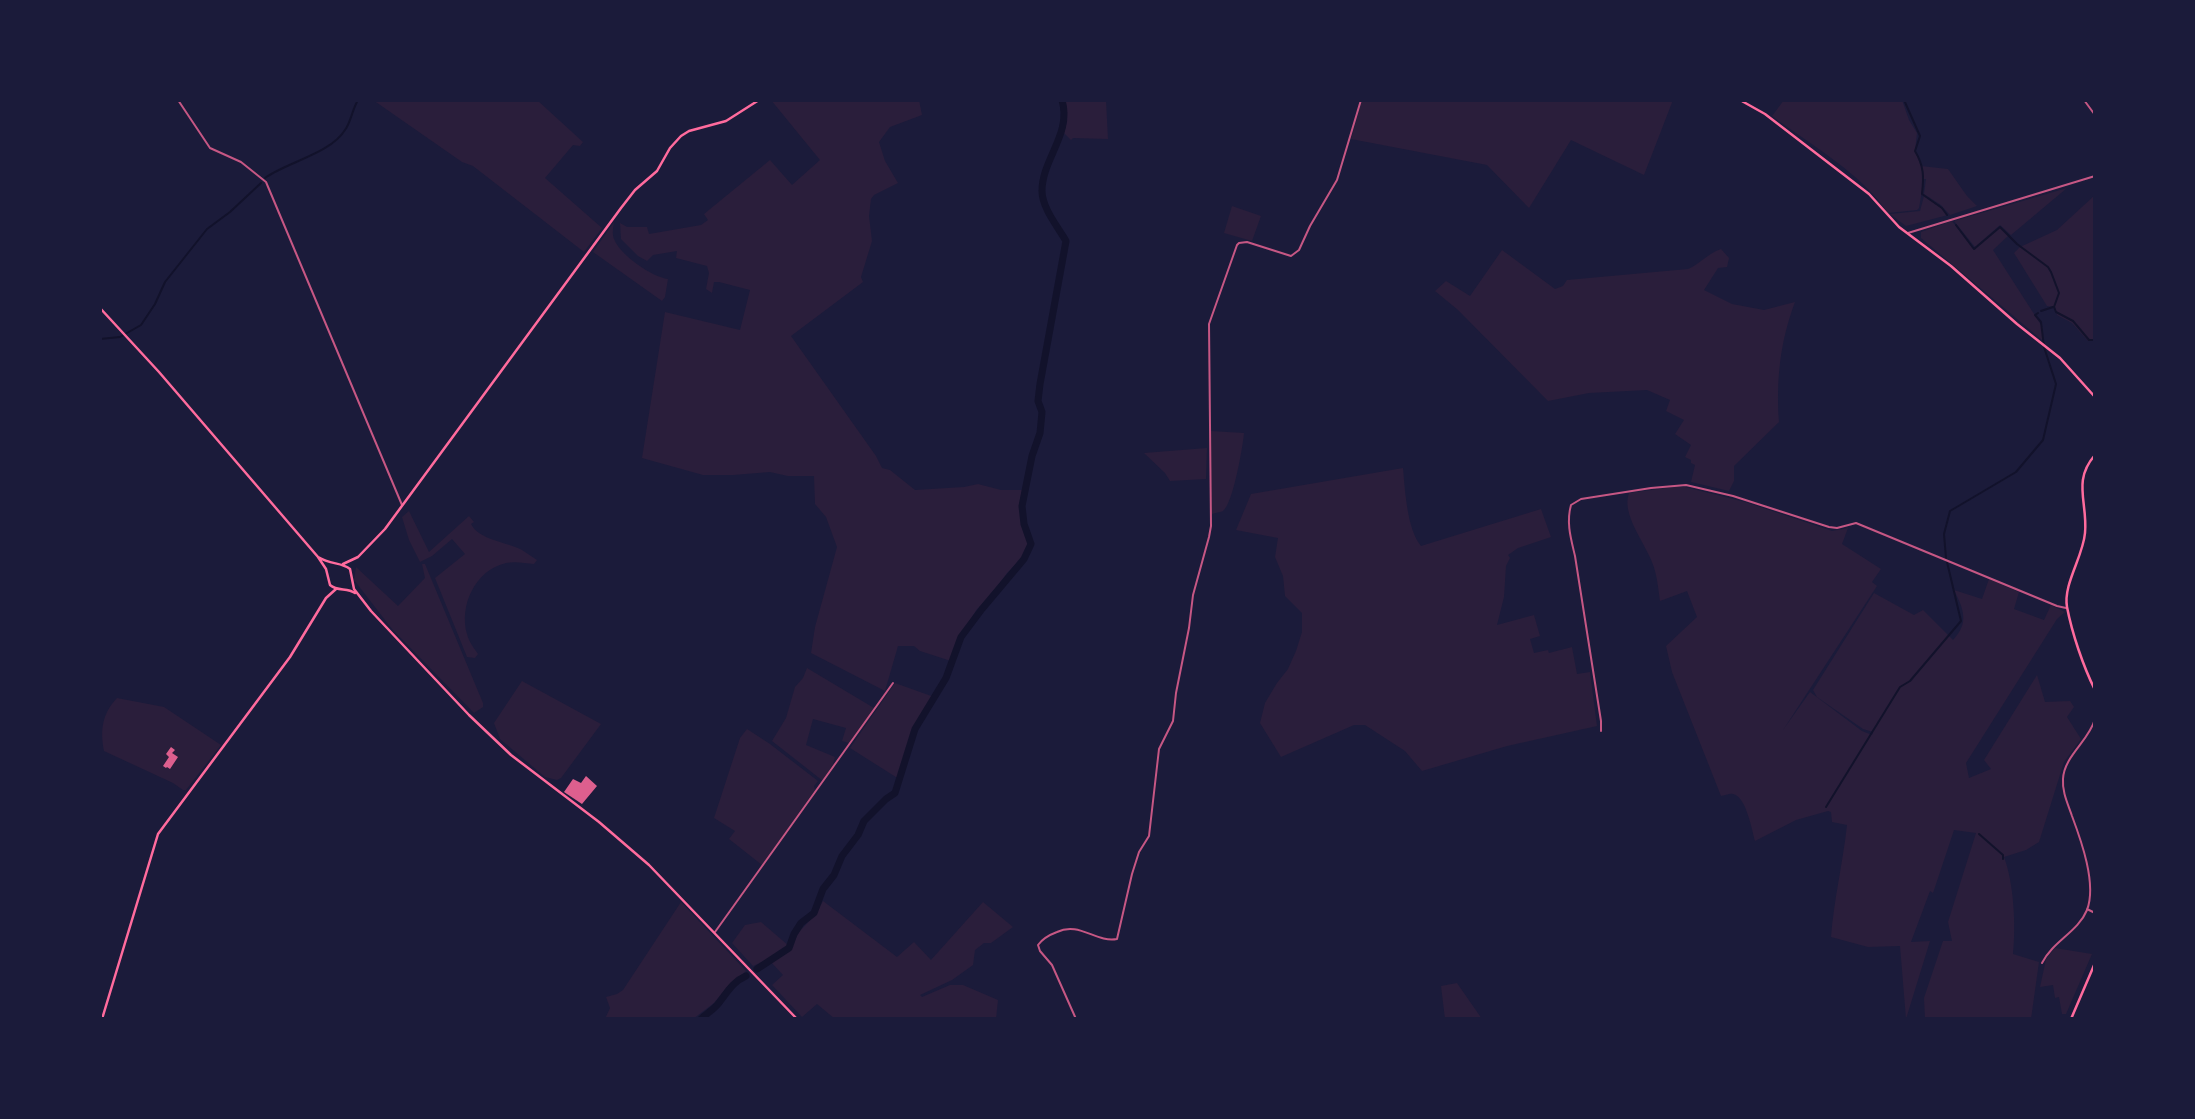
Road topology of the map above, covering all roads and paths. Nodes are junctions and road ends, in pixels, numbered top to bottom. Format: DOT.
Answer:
graph roads {
  1 [pos="178,100"];
  2 [pos="759,100"];
  3 [pos="1361,100"];
  4 [pos="1740,100"];
  5 [pos="2084,100"];
  6 [pos="2095,116"];
  7 [pos="2095,176"];
  8 [pos="1907,233"];
  9 [pos="100,308"];
  10 [pos="2095,397"];
  11 [pos="2095,455"];
  12 [pos="402,505"];
  13 [pos="318,557"];
  14 [pos="358,557"];
  15 [pos="343,564"];
  16 [pos="335,565"];
  17 [pos="327,573"];
  18 [pos="352,573"];
  19 [pos="352,581"];
  20 [pos="330,585"];
  21 [pos="336,589"];
  22 [pos="344,589"];
  23 [pos="358,595"];
  24 [pos="326,598"];
  25 [pos="2067,607"];
  26 [pos="893,683"];
  27 [pos="2095,690"];
  28 [pos="2095,719"];
  29 [pos="1601,731"];
  30 [pos="2087,909"];
  31 [pos="2095,913"];
  32 [pos="715,932"];
  33 [pos="2042,963"];
  34 [pos="2095,963"];
  35 [pos="102,1019"];
  36 [pos="797,1019"];
  37 [pos="1076,1019"];
  38 [pos="2071,1019"];
  1 -- 12 [label="street"];
  2 -- 12 [label="main road"];
  3 -- 37 [label="street"];
  4 -- 8 [label="main road"];
  5 -- 6 [label="street"];
  7 -- 8 [label="street"];
  8 -- 10 [label="main road"];
  9 -- 13 [label="main road"];
  11 -- 25 [label="main road"];
  12 -- 14 [label="main road"];
  13 -- 16 [label="main road"];
  13 -- 17 [label="main road"];
  14 -- 15 [label="main road"];
  14 -- 18 [label="main road"];
  15 -- 16 [label="main road"];
  15 -- 18 [label="main road"];
  16 -- 17 [label="main road"];
  17 -- 20 [label="main road"];
  18 -- 19 [label="main road"];
  19 -- 22 [label="main road"];
  19 -- 23 [label="main road"];
  20 -- 21 [label="main road"];
  20 -- 24 [label="main road"];
  21 -- 22 [label="main road"];
  21 -- 24 [label="main road"];
  22 -- 23 [label="main road"];
  23 -- 32 [label="main road"];
  24 -- 35 [label="main road"];
  25 -- 27 [label="main road"];
  25 -- 29 [label="street"];
  26 -- 32 [label="street"];
  28 -- 30 [label="street"];
  30 -- 31 [label="street"];
  30 -- 33 [label="street"];
  32 -- 36 [label="main road"];
  34 -- 38 [label="main road"];
}
